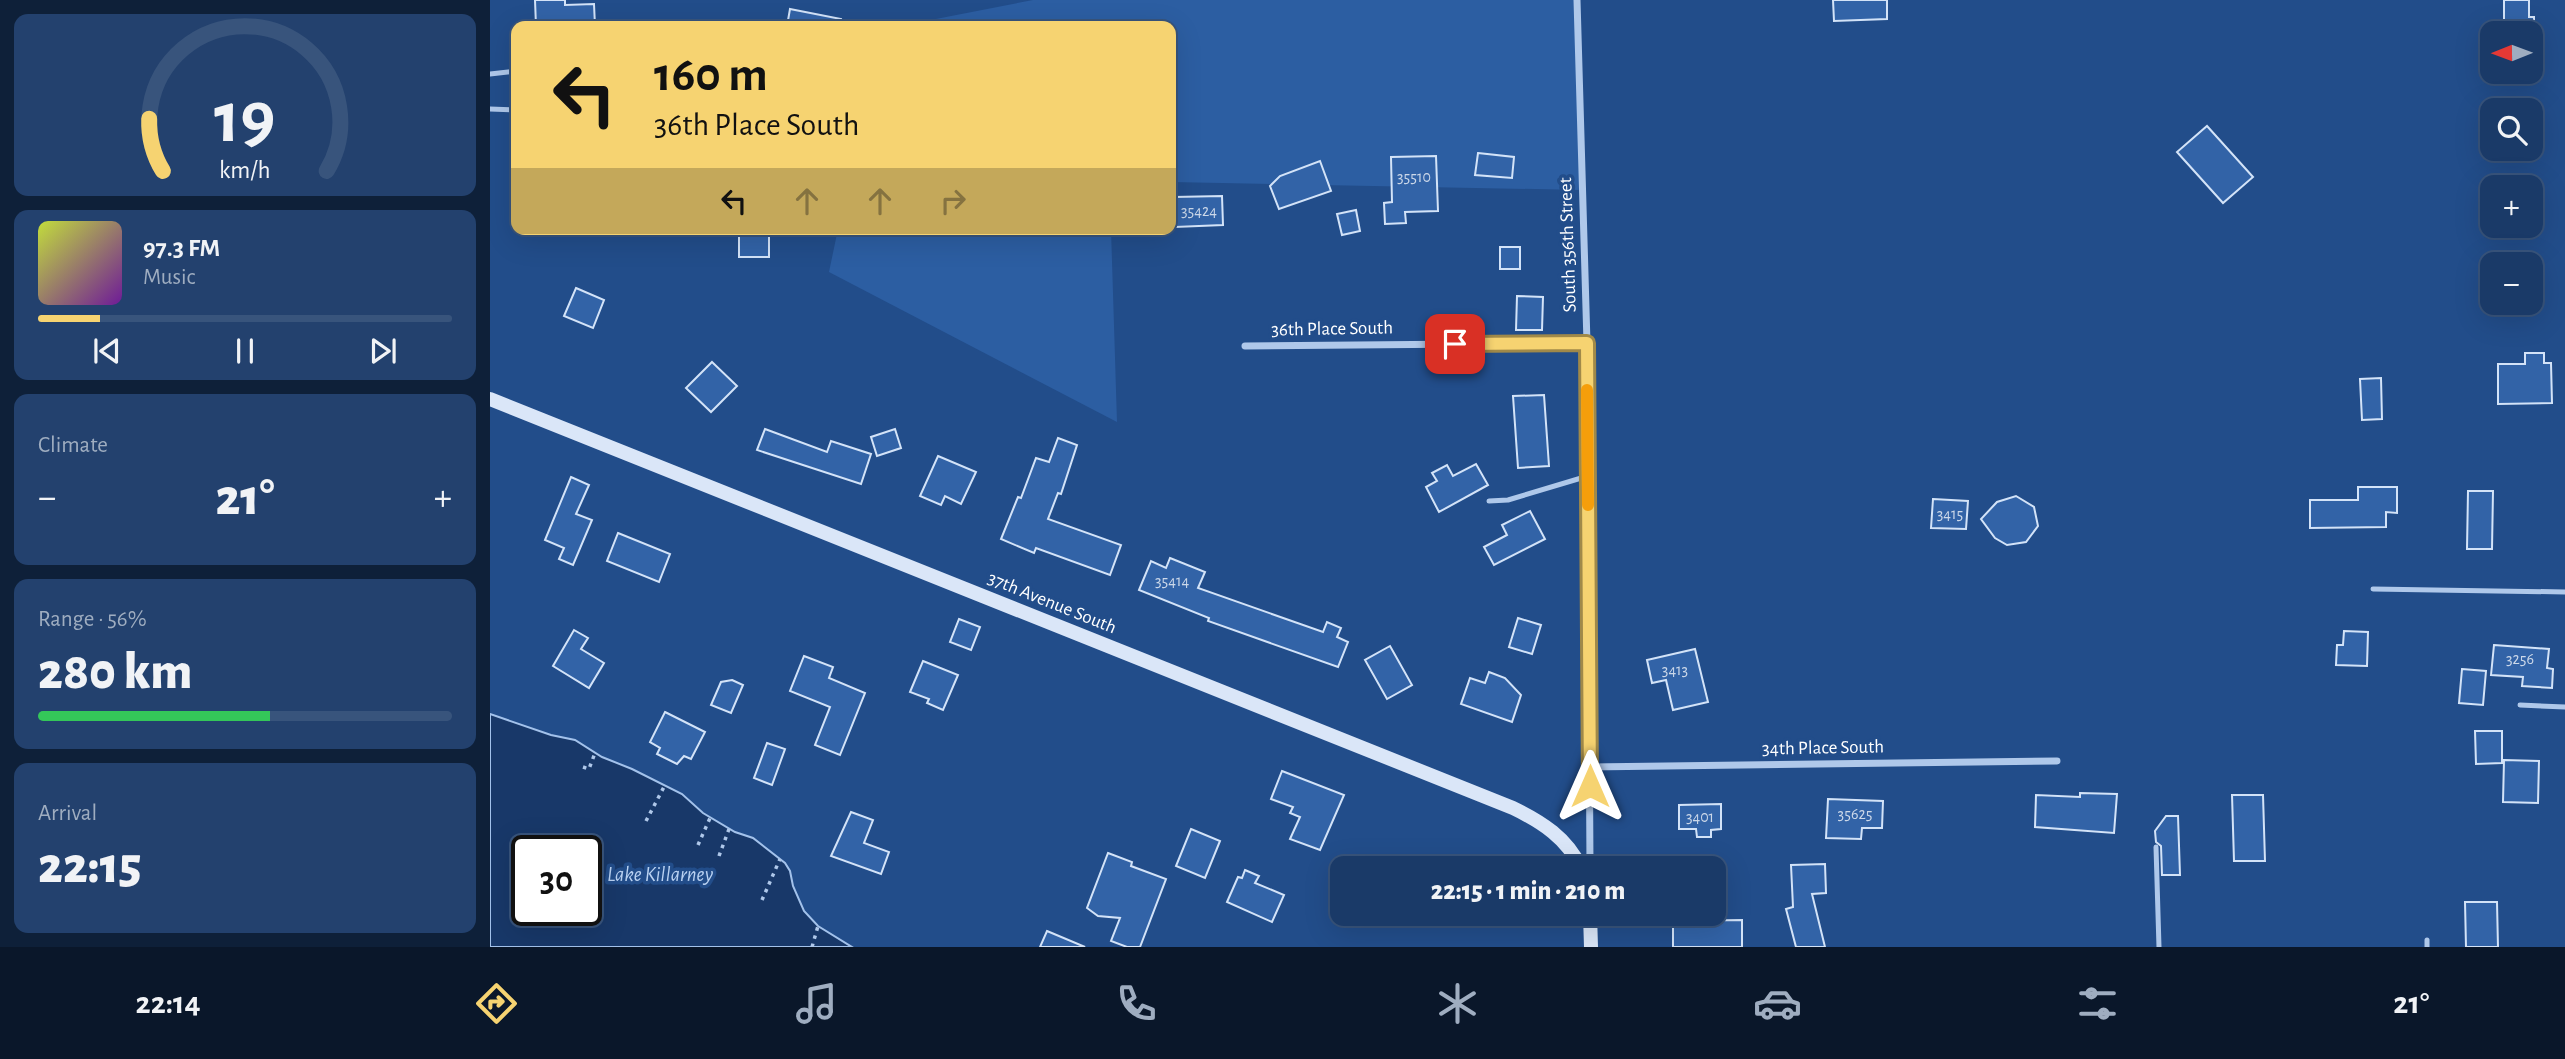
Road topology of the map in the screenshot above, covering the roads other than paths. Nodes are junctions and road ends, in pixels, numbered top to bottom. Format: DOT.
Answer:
graph roads {
  1 [pos="1577,0"];
  2 [pos="511,72"];
  3 [pos="490,74"];
  4 [pos="490,109"];
  5 [pos="511,110"];
  6 [pos="1587,343"];
  7 [pos="1245,346"];
  8 [pos="490,399"];
  9 [pos="1588,476"];
  10 [pos="1489,501"];
  11 [pos="2373,589"];
  12 [pos="2565,592"];
  13 [pos="2519,705"];
  14 [pos="2565,707"];
  15 [pos="2057,761"];
  16 [pos="1589,767"];
  17 [pos="2156,847"];
  18 [pos="1574,856"];
  19 [pos="1590,856"];
  20 [pos="1590,926"];
  21 [pos="1591,947"];
  22 [pos="2159,947"];
  1 -- 6 [label="street, South 356th Street"];
  2 -- 3 [label="lane"];
  4 -- 5 [label="lane"];
  6 -- 7 [label="street, 36th Place South"];
  6 -- 9 [label="street, South 356th Street"];
  8 -- 18 [label="street, 37th Avenue South"];
  9 -- 10 [label="lane"];
  9 -- 16 [label="street, South 356th Street"];
  11 -- 12 [label="lane"];
  13 -- 14 [label="lane"];
  15 -- 16 [label="street, 34th Place South"];
  16 -- 19 [label="street, South 356th Street"];
  17 -- 22 [label="lane"];
  20 -- 21 [label="street"];
}
